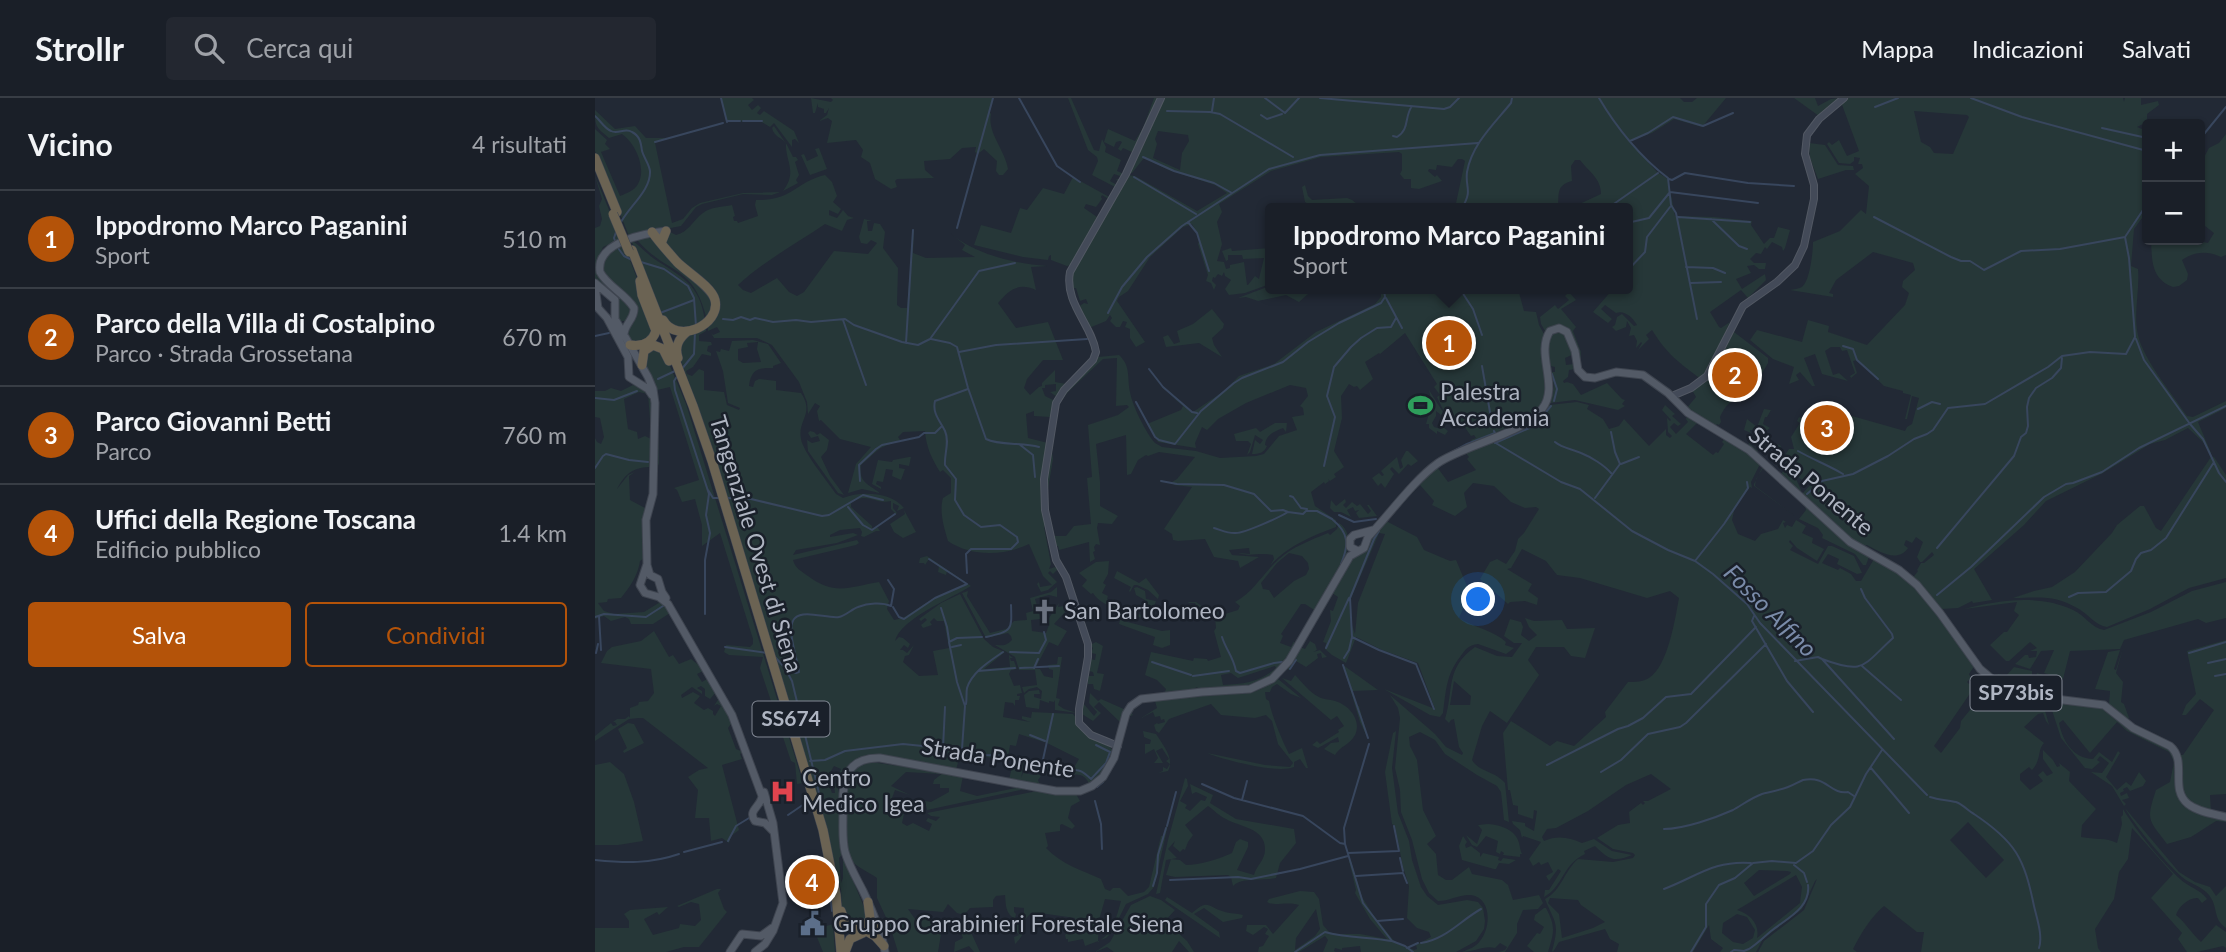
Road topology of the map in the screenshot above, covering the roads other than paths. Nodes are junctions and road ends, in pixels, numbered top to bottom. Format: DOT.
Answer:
graph roads {
  1 [pos="1161,98"];
  2 [pos="1844,98"];
  3 [pos="595,158"];
  4 [pos="595,170"];
  5 [pos="615,213"];
  6 [pos="660,234"];
  7 [pos="642,280"];
  8 [pos="595,284"];
  9 [pos="609,295"];
  10 [pos="598,301"];
  11 [pos="632,319"];
  12 [pos="616,321"];
  13 [pos="690,330"];
  14 [pos="627,341"];
  15 [pos="651,343"];
  16 [pos="644,369"];
  17 [pos="635,382"];
  18 [pos="1672,396"];
  19 [pos="654,399"];
  20 [pos="691,405"];
  21 [pos="1379,525"];
  22 [pos="1359,534"];
  23 [pos="1365,544"];
  24 [pos="1354,549"];
  25 [pos="647,576"];
  26 [pos="659,585"];
  27 [pos="651,594"];
  28 [pos="1118,746"];
  29 [pos="757,806"];
  30 [pos="769,808"];
  31 [pos="2226,817"];
  32 [pos="768,820"];
  33 [pos="836,894"];
  34 [pos="868,902"];
  35 [pos="877,926"];
  36 [pos="862,931"];
  37 [pos="750,934"];
  38 [pos="765,938"];
  39 [pos="885,949"];
  40 [pos="730,952"];
  41 [pos="754,952"];
  42 [pos="841,952"];
  1 -- 28 [label="main road"];
  2 -- 18 [label="main road"];
  3 -- 5 [label="highway, Tangenziale Ovest di Siena / SS674"];
  4 -- 5 [label="highway, Tangenziale Ovest di Siena / SS674"];
  5 -- 7 [label="highway, Tangenziale Ovest di Siena / SS674, bridge"];
  6 -- 11 [label="main road"];
  6 -- 13 [label="highway"];
  7 -- 13 [label="highway"];
  7 -- 15 [label="highway"];
  7 -- 20 [label="highway, Tangenziale Ovest di Siena / SS674"];
  8 -- 9 [label="main road"];
  8 -- 10 [label="main road"];
  9 -- 10 [label="main road"];
  9 -- 12 [label="main road"];
  10 -- 17 [label="main road"];
  11 -- 12 [label="main road"];
  11 -- 14 [label="main road"];
  12 -- 14 [label="main road"];
  13 -- 20 [label="highway"];
  14 -- 15 [label="highway"];
  14 -- 16 [label="main road"];
  15 -- 16 [label="highway"];
  15 -- 20 [label="highway"];
  16 -- 17 [label="main road"];
  16 -- 19 [label="main road"];
  17 -- 19 [label="main road"];
  18 -- 21 [label="main road, Strada Ponente / SP73bis"];
  18 -- 31 [label="main road, Strada Ponente / SP73bis"];
  19 -- 25 [label="main road"];
  20 -- 33 [label="highway, Tangenziale Ovest di Siena / SS674"];
  20 -- 42 [label="highway, Tangenziale Ovest di Siena / SS674"];
  21 -- 22 [label="main road, Strada Ponente"];
  21 -- 23 [label="main road, Strada Ponente"];
  22 -- 23 [label="main road"];
  22 -- 24 [label="main road, Strada Ponente"];
  23 -- 24 [label="main road, Strada Ponente"];
  24 -- 28 [label="main road, Strada Ponente"];
  25 -- 26 [label="main road"];
  25 -- 27 [label="main road"];
  26 -- 27 [label="main road"];
  26 -- 30 [label="main road"];
  27 -- 29 [label="main road"];
  28 -- 34 [label="main road, Strada Ponente"];
  29 -- 30 [label="main road"];
  29 -- 32 [label="main road"];
  30 -- 32 [label="main road"];
  32 -- 38 [label="main road"];
  33 -- 36 [label="highway"];
  33 -- 42 [label="highway, Tangenziale Ovest di Siena / SS674"];
  34 -- 35 [label="main road, Strada Ponente"];
  34 -- 36 [label="highway"];
  35 -- 36 [label="highway"];
  35 -- 39 [label="main road, Strada Ponente"];
  36 -- 39 [label="highway"];
  36 -- 42 [label="highway"];
  37 -- 38 [label="main road"];
  37 -- 40 [label="main road"];
  37 -- 41 [label="main road"];
  38 -- 41 [label="main road"];
}
